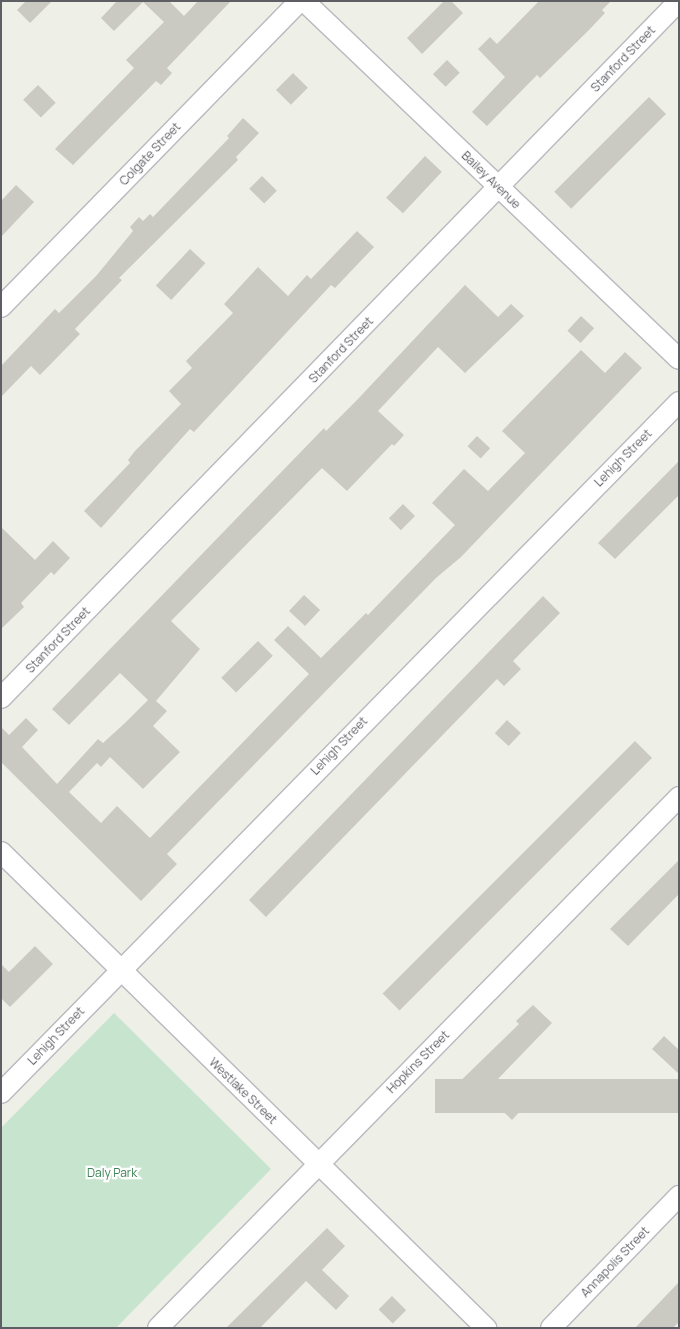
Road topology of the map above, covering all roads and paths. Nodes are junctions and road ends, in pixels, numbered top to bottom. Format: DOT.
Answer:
graph roads {
  1 [pos="300,1"];
  2 [pos="304,1"];
  3 [pos="679,1"];
  4 [pos="499,187"];
  5 [pos="1,307"];
  6 [pos="679,359"];
  7 [pos="679,402"];
  8 [pos="1,698"];
  9 [pos="679,797"];
  10 [pos="1,852"];
  11 [pos="120,971"];
  12 [pos="1,1093"];
  13 [pos="318,1164"];
  14 [pos="679,1196"];
  15 [pos="158,1328"];
  16 [pos="486,1328"];
  17 [pos="551,1328"];
  1 -- 5 [label="street, Colgate Street"];
  2 -- 4 [label="street, Bailey Avenue"];
  3 -- 4 [label="street, Stanford Street"];
  4 -- 6 [label="street, Bailey Avenue"];
  4 -- 8 [label="street, Stanford Street"];
  7 -- 11 [label="street, Lehigh Street"];
  9 -- 13 [label="street, Hopkins Street"];
  10 -- 11 [label="street, Westlake Street"];
  11 -- 12 [label="street, Lehigh Street"];
  11 -- 13 [label="street, Westlake Street"];
  13 -- 15 [label="street, Hopkins Street"];
  13 -- 16 [label="street, Westlake Street"];
  14 -- 17 [label="street, Annapolis Street"];
}
